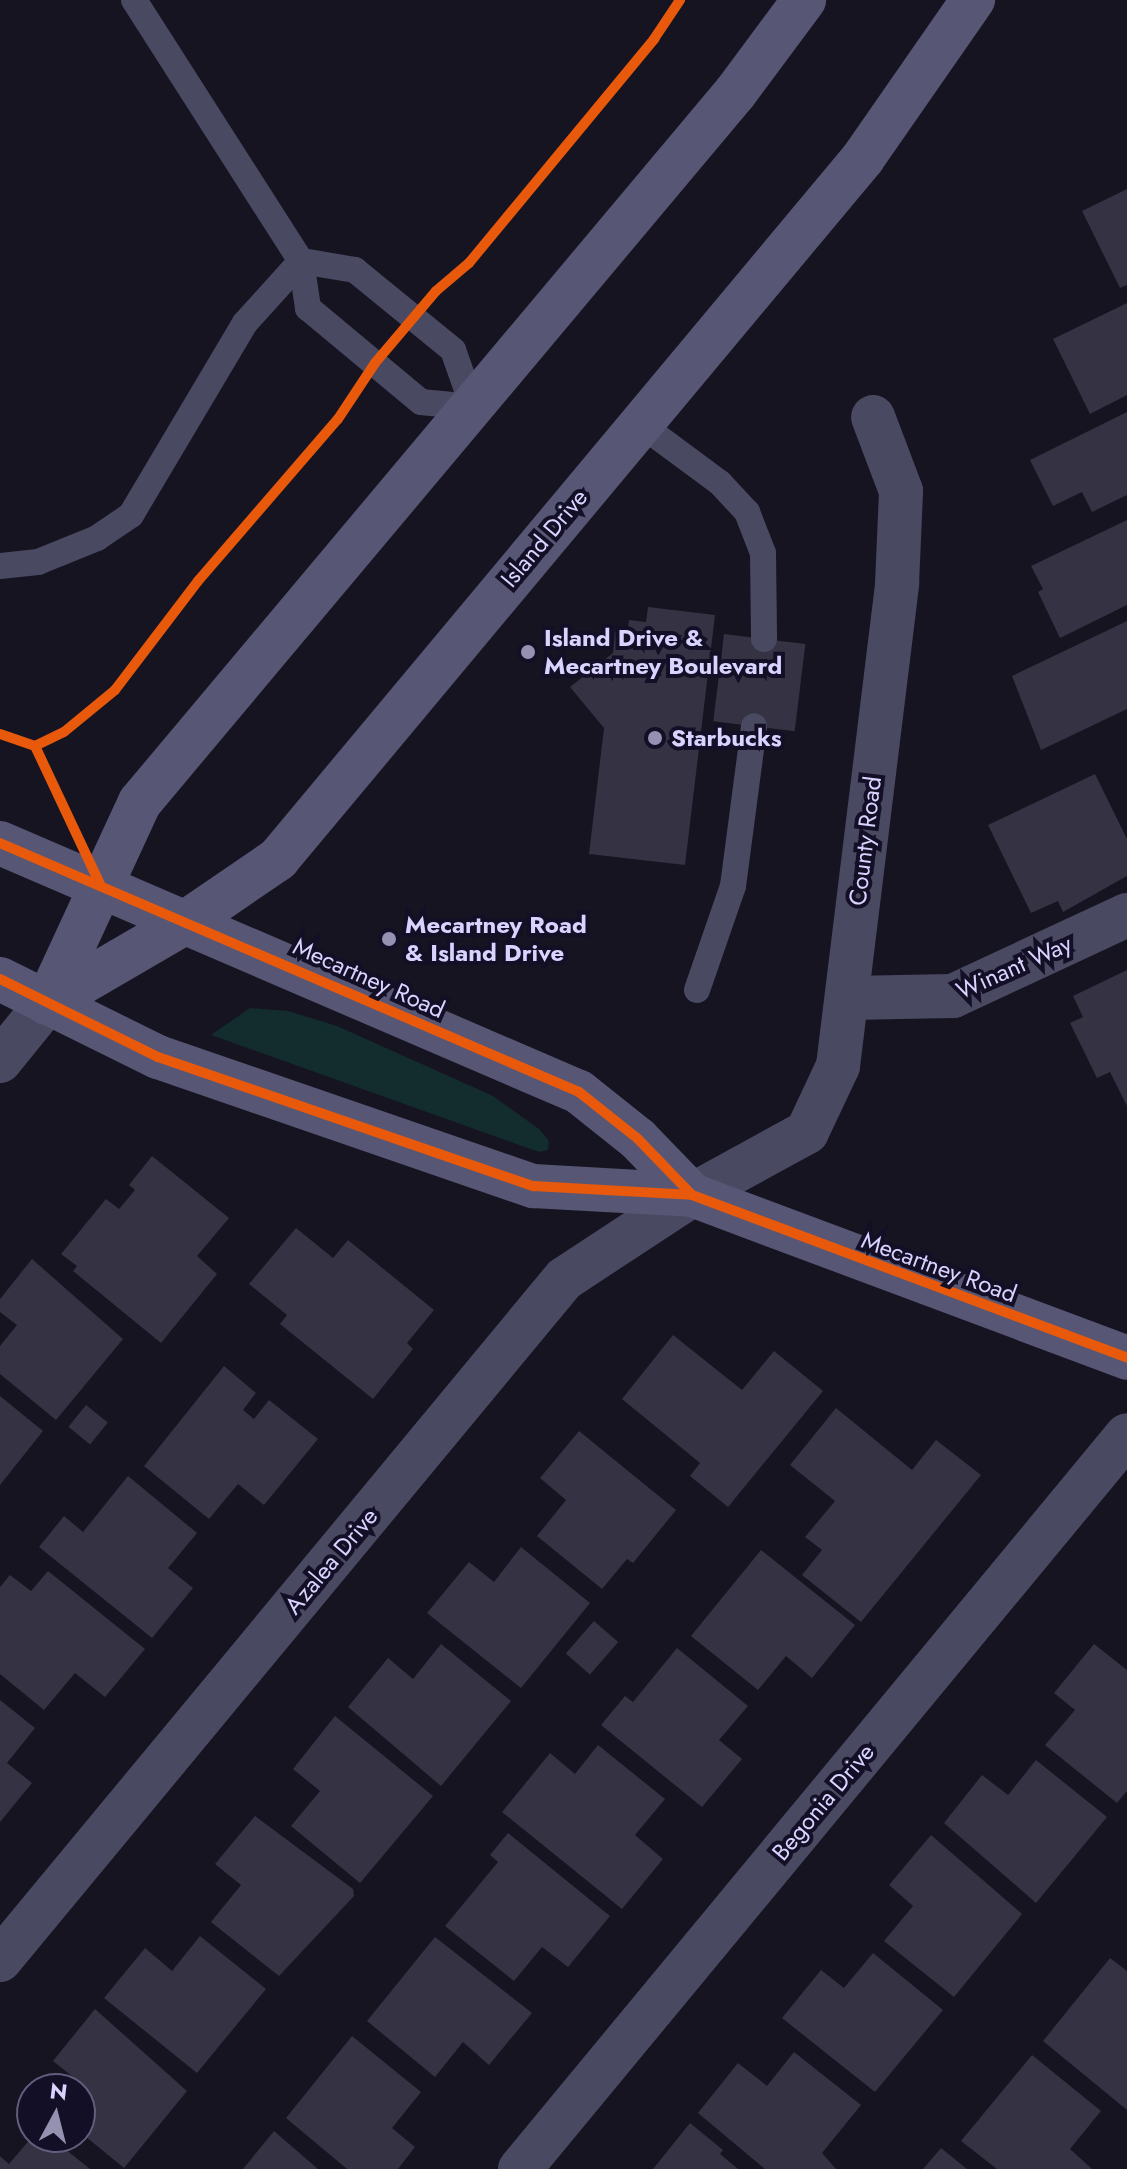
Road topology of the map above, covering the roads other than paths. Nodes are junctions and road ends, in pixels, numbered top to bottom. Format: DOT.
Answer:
graph roads {
  1 [pos="134,0"];
  2 [pos="804,0"];
  3 [pos="973,0"];
  4 [pos="301,261"];
  5 [pos="473,407"];
  6 [pos="873,417"];
  7 [pos="639,423"];
  8 [pos="0,566"];
  9 [pos="764,639"];
  10 [pos="754,726"];
  11 [pos="0,843"];
  12 [pos="101,886"];
  13 [pos="1127,915"];
  14 [pos="186,922"];
  15 [pos="0,979"];
  16 [pos="697,990"];
  17 [pos="849,998"];
  18 [pos="47,1003"];
  19 [pos="0,1061"];
  20 [pos="692,1195"];
  21 [pos="1127,1358"];
  22 [pos="1127,1435"];
  23 [pos="0,1960"];
  24 [pos="520,2169"];
  1 -- 4 [label="lane"];
  2 -- 5 [label="main road, Island Drive"];
  3 -- 7 [label="main road, Island Drive"];
  4 -- 5 [label="lane"];
  4 -- 5 [label="lane"];
  4 -- 8 [label="lane"];
  5 -- 12 [label="main road, Island Drive"];
  6 -- 17 [label="street, County Road"];
  7 -- 9 [label="lane"];
  7 -- 14 [label="main road, Island Drive"];
  10 -- 16 [label="lane"];
  11 -- 12 [label="main road, Mecartney Road"];
  12 -- 14 [label="main road, Mecartney Road"];
  12 -- 18 [label="main road, Island Drive"];
  13 -- 17 [label="street, Winant Way"];
  14 -- 18 [label="main road, Island Drive"];
  14 -- 20 [label="main road, Mecartney Road"];
  15 -- 18 [label="main road, Mecartney Road"];
  17 -- 20 [label="street, County Road"];
  18 -- 19 [label="street, Island Drive"];
  18 -- 20 [label="main road, Mecartney Road"];
  20 -- 21 [label="main road, Mecartney Road"];
  20 -- 23 [label="street, Azalea Drive"];
  22 -- 24 [label="street, Begonia Drive"];
}
